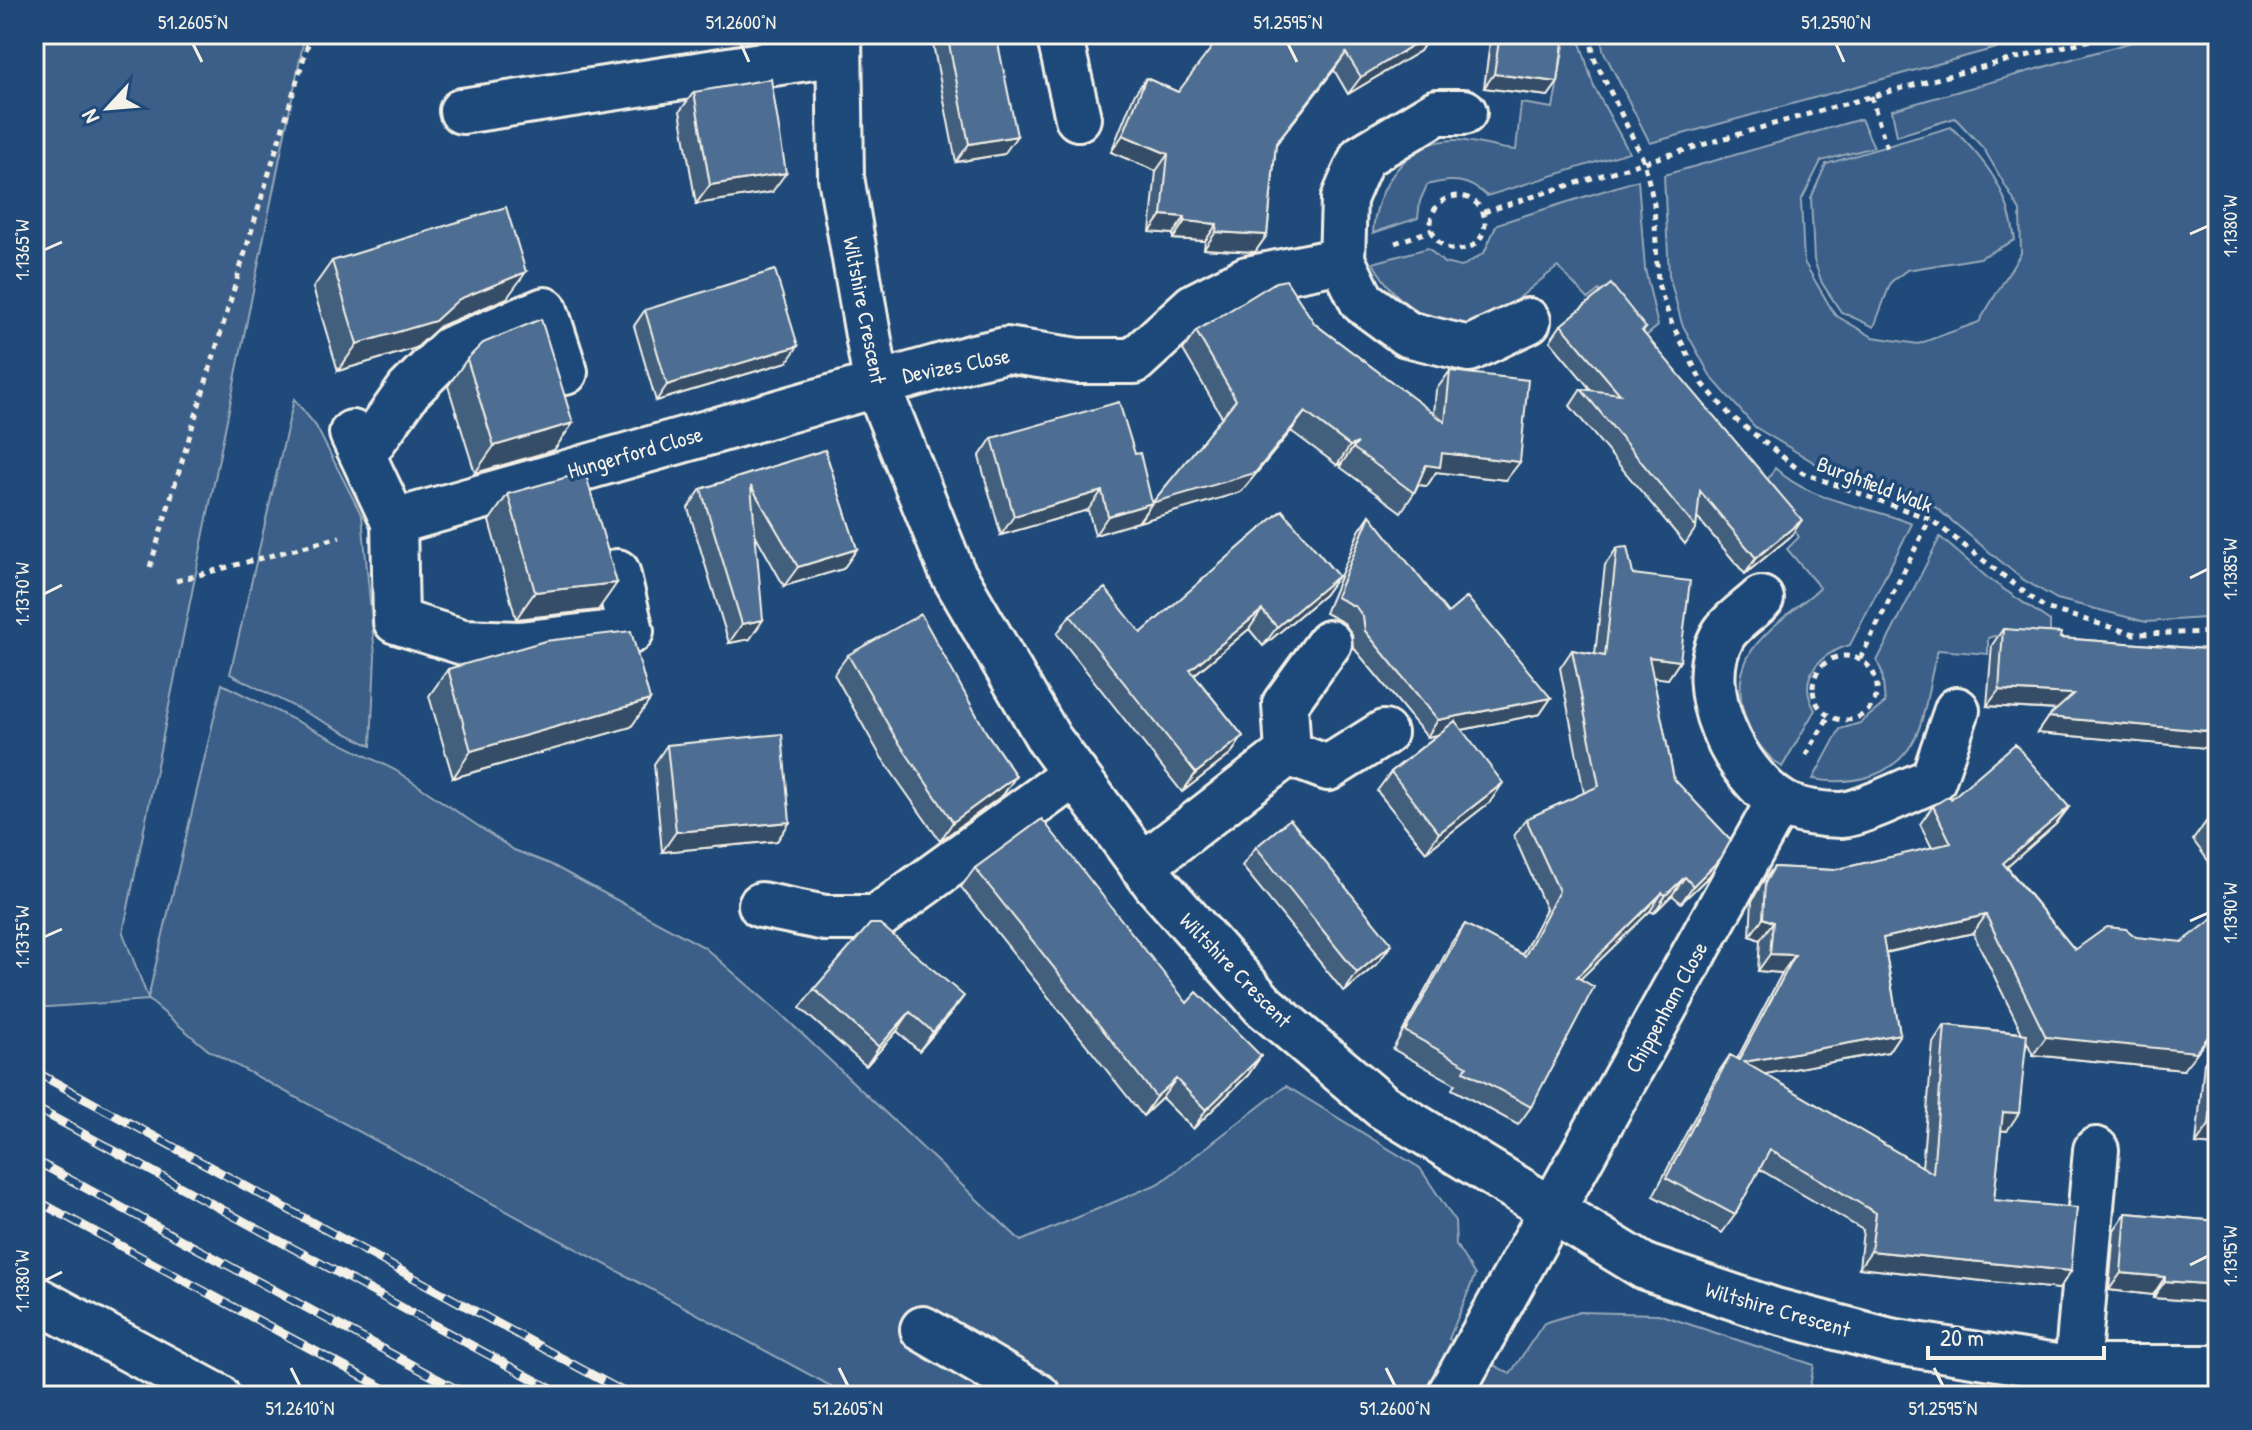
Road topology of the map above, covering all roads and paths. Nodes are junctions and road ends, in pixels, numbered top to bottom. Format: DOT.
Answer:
graph roads {
  1 [pos="311,34"];
  2 [pos="1059,34"];
  3 [pos="1590,34"];
  4 [pos="2116,34"];
  5 [pos="839,44"];
  6 [pos="1871,96"];
  7 [pos="462,111"];
  8 [pos="1464,112"];
  9 [pos="1078,118"];
  10 [pos="1887,149"];
  11 [pos="1644,161"];
  12 [pos="1484,212"];
  13 [pos="1342,260"];
  14 [pos="1528,321"];
  15 [pos="565,372"];
  16 [pos="876,382"];
  17 [pos="1930,519"];
  18 [pos="394,522"];
  19 [pos="150,567"];
  20 [pos="617,572"];
  21 [pos="176,581"];
  22 [pos="1761,599"];
  23 [pos="2218,632"];
  24 [pos="1329,643"];
  25 [pos="1860,659"];
  26 [pos="1957,710"];
  27 [pos="1384,733"];
  28 [pos="1288,753"];
  29 [pos="1075,774"];
  30 [pos="1779,801"];
  31 [pos="1142,866"];
  32 [pos="761,905"];
  33 [pos="2096,1150"];
  34 [pos="1553,1214"];
  35 [pos="34,1298"];
  36 [pos="923,1329"];
  37 [pos="2077,1368"];
  38 [pos="2218,1368"];
  39 [pos="217,1396"];
  40 [pos="1038,1396"];
  41 [pos="1449,1396"];
  1 -- 19 [label="path"];
  2 -- 9 [label="street"];
  3 -- 11 [label="path, Burghfield Walk"];
  4 -- 6 [label="path"];
  5 -- 7 [label="street"];
  5 -- 16 [label="street, Wiltshire Crescent"];
  6 -- 10 [label="path"];
  6 -- 11 [label="path"];
  8 -- 13 [label="street"];
  11 -- 12 [label="path"];
  11 -- 17 [label="path, Burghfield Walk"];
  12 -- 12 [label="path"];
  13 -- 14 [label="street"];
  13 -- 16 [label="street, Devizes Close"];
  15 -- 18 [label="street"];
  16 -- 18 [label="street, Hungerford Close"];
  16 -- 29 [label="street, Wiltshire Crescent"];
  17 -- 23 [label="path, Burghfield Walk"];
  17 -- 25 [label="path"];
  18 -- 20 [label="street"];
  18 -- 21 [label="path"];
  22 -- 30 [label="street"];
  24 -- 28 [label="street"];
  25 -- 25 [label="path"];
  26 -- 30 [label="street"];
  27 -- 28 [label="street"];
  28 -- 31 [label="street"];
  29 -- 31 [label="street, Wiltshire Crescent"];
  29 -- 32 [label="street"];
  30 -- 34 [label="street, Chippenham Close"];
  31 -- 34 [label="street, Wiltshire Crescent"];
  33 -- 37 [label="street"];
  34 -- 37 [label="street, Wiltshire Crescent"];
  34 -- 41 [label="street, Chippenham Close"];
  35 -- 39 [label="street"];
  36 -- 40 [label="street"];
  37 -- 38 [label="street, Wiltshire Crescent"];
}
